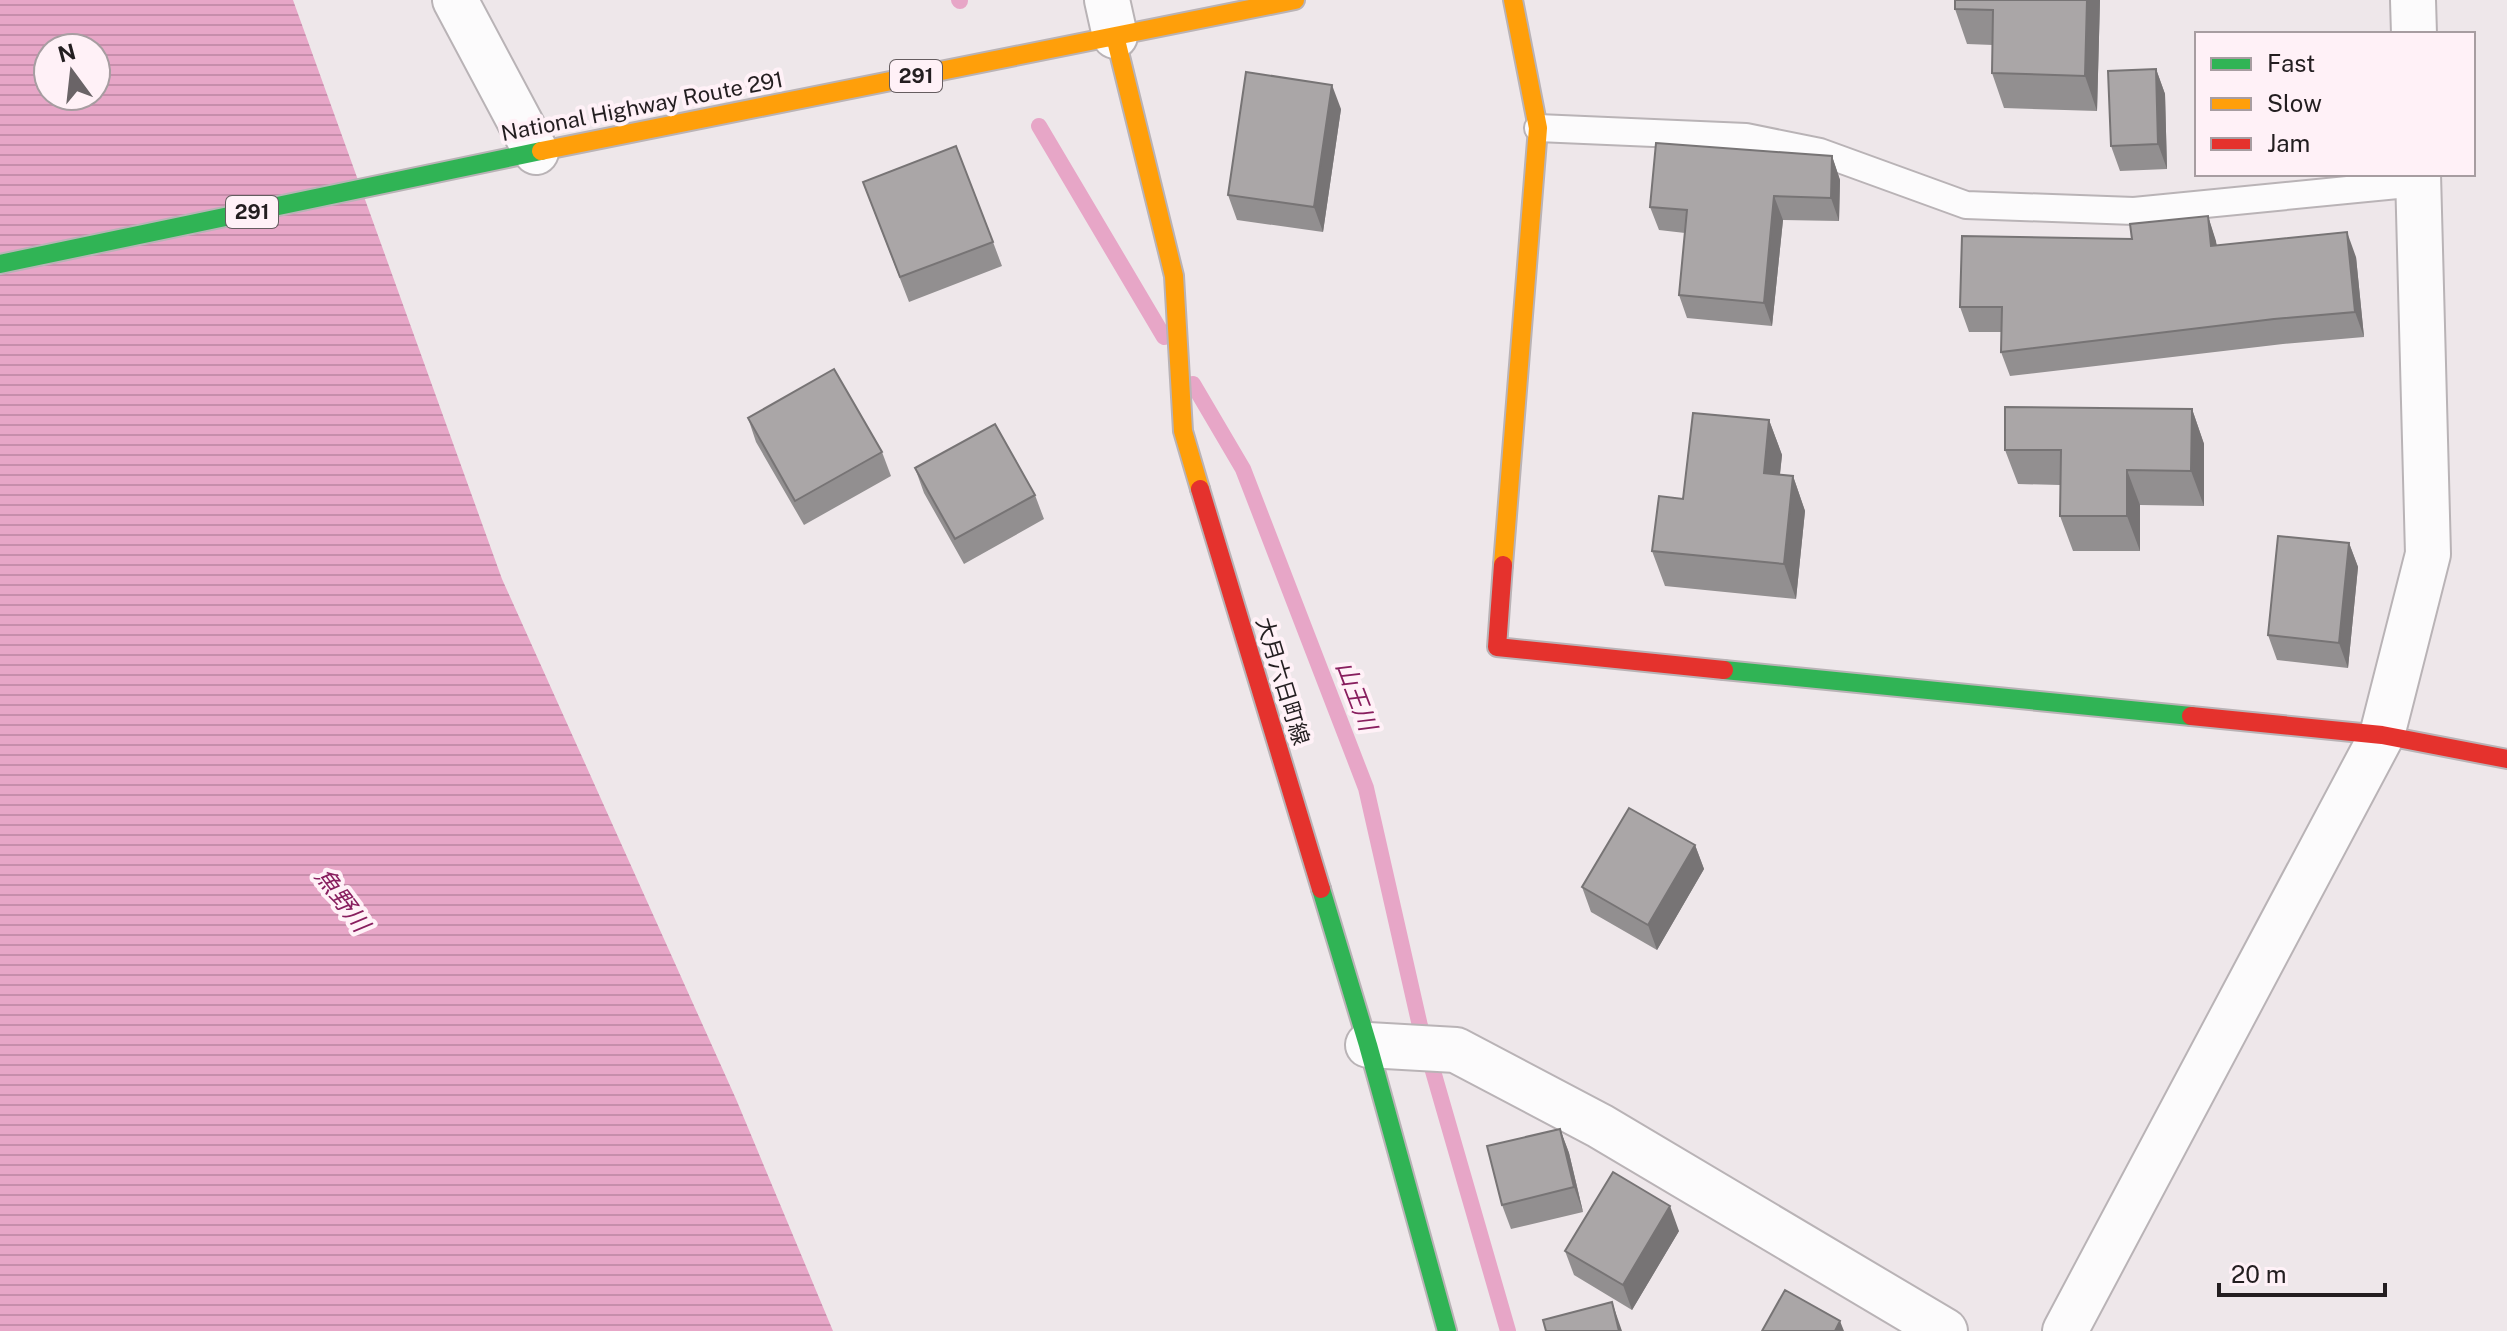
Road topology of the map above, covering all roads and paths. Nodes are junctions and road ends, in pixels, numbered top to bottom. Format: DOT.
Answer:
graph roads {
  1 [pos="455,0"];
  2 [pos="1295,0"];
  3 [pos="1513,0"];
  4 [pos="2413,0"];
  5 [pos="1111,18"];
  6 [pos="2414,32"];
  7 [pos="1538,128"];
  8 [pos="520,155"];
  9 [pos="2418,178"];
  10 [pos="0,264"];
  11 [pos="2382,735"];
  12 [pos="2507,759"];
  13 [pos="1368,1045"];
  14 [pos="1447,1331"];
  15 [pos="1945,1331"];
  16 [pos="2065,1331"];
  1 -- 8 [label="street"];
  2 -- 5 [label="main road, National Highway Route 291 / 291"];
  3 -- 7 [label="main road"];
  4 -- 6 [label="street"];
  5 -- 8 [label="main road, National Highway Route 291 / 291"];
  5 -- 13 [label="main road, 大月六日町線"];
  7 -- 9 [label="lane"];
  7 -- 11 [label="main road"];
  8 -- 10 [label="main road, National Highway Route 291 / 291"];
  9 -- 11 [label="street"];
  11 -- 12 [label="main road"];
  11 -- 16 [label="street"];
  13 -- 14 [label="main road, 大月六日町線"];
  13 -- 15 [label="street"];
}
